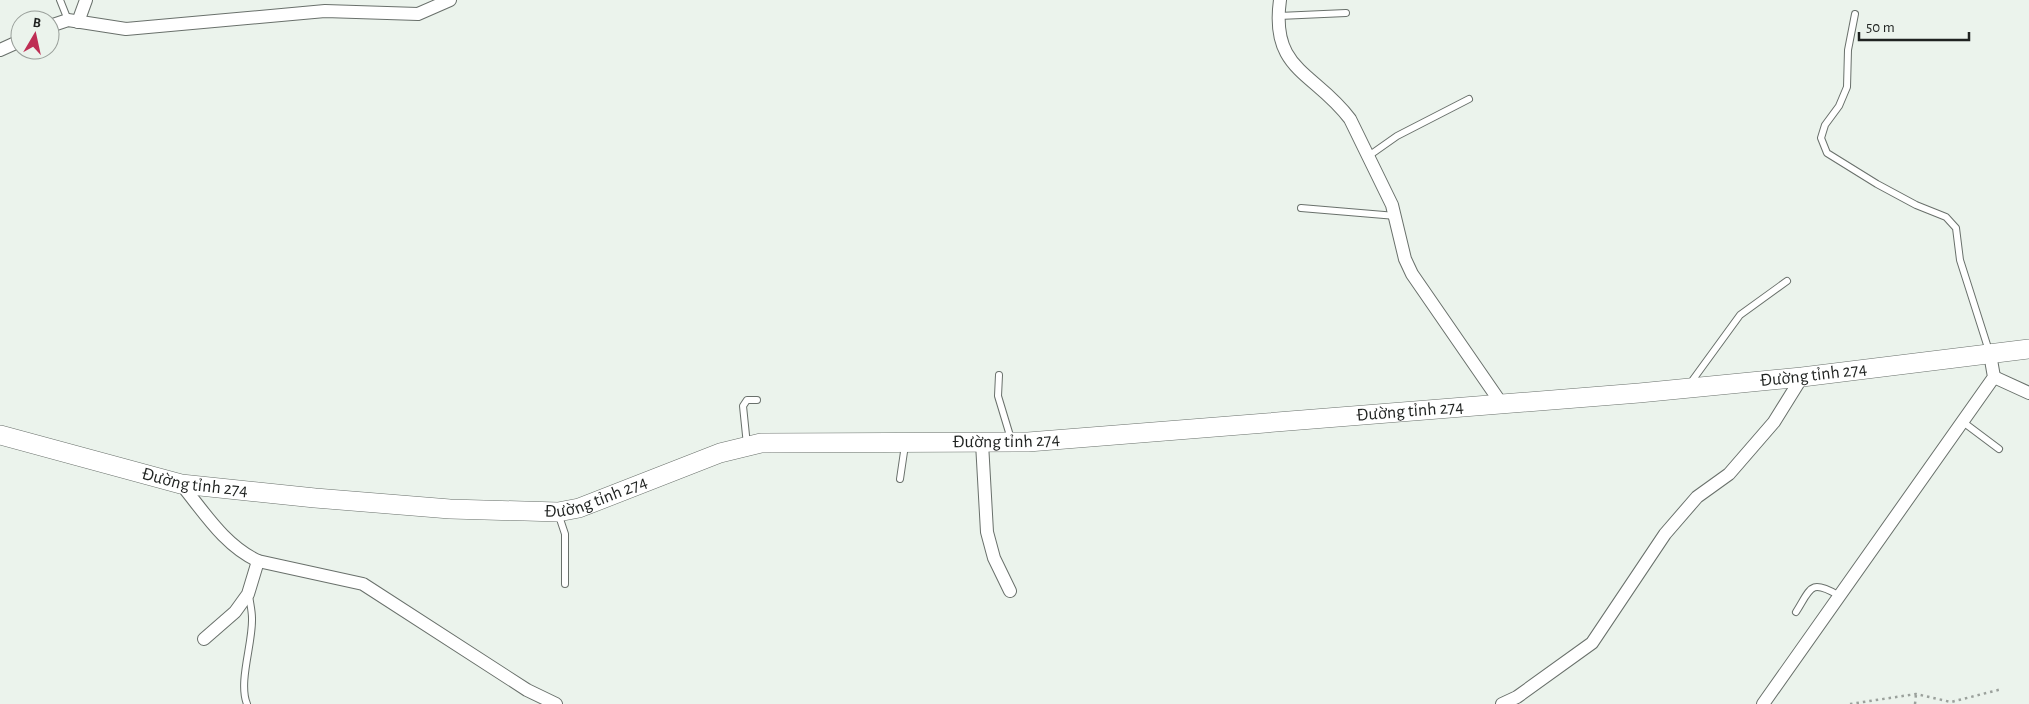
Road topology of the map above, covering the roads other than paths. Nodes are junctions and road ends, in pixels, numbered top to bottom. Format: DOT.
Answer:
graph roads {
  1 [pos="60,0"];
  2 [pos="86,0"];
  3 [pos="1280,0"];
  4 [pos="447,1"];
  5 [pos="1346,13"];
  6 [pos="1855,14"];
  7 [pos="1278,16"];
  8 [pos="73,21"];
  9 [pos="60,24"];
  10 [pos="1469,99"];
  11 [pos="1370,155"];
  12 [pos="1301,208"];
  13 [pos="1396,216"];
  14 [pos="1787,282"];
  15 [pos="2029,349"];
  16 [pos="1990,354"];
  17 [pos="999,375"];
  18 [pos="1802,377"];
  19 [pos="1994,377"];
  20 [pos="1687,388"];
  21 [pos="2029,393"];
  22 [pos="757,400"];
  23 [pos="1501,403"];
  24 [pos="1963,422"];
  25 [pos="0,435"];
  26 [pos="982,443"];
  27 [pos="1012,443"];
  28 [pos="905,444"];
  29 [pos="747,446"];
  30 [pos="1999,449"];
  31 [pos="900,479"];
  32 [pos="181,484"];
  33 [pos="558,512"];
  34 [pos="258,561"];
  35 [pos="565,584"];
  36 [pos="1010,591"];
  37 [pos="248,594"];
  38 [pos="1838,595"];
  39 [pos="1796,612"];
  40 [pos="204,640"];
  41 [pos="248,704"];
  42 [pos="556,704"];
  43 [pos="1502,704"];
  44 [pos="1763,704"];
  1 -- 8 [label="lane"];
  2 -- 8 [label="street"];
  3 -- 7 [label="street"];
  4 -- 8 [label="street"];
  5 -- 7 [label="lane"];
  6 -- 16 [label="lane"];
  7 -- 11 [label="street"];
  8 -- 9 [label="street"];
  10 -- 11 [label="lane"];
  11 -- 13 [label="street"];
  12 -- 13 [label="lane"];
  13 -- 23 [label="street"];
  14 -- 20 [label="lane"];
  15 -- 16 [label="main road, Đường tỉnh 274"];
  16 -- 18 [label="main road, Đường tỉnh 274"];
  16 -- 19 [label="street"];
  17 -- 27 [label="lane"];
  18 -- 20 [label="main road, Đường tỉnh 274"];
  18 -- 43 [label="street"];
  19 -- 21 [label="street"];
  19 -- 24 [label="street"];
  20 -- 23 [label="main road, Đường tỉnh 274"];
  22 -- 29 [label="lane"];
  23 -- 27 [label="main road, Đường tỉnh 274"];
  24 -- 30 [label="lane"];
  24 -- 38 [label="street"];
  25 -- 32 [label="main road, Đường tỉnh 274"];
  26 -- 27 [label="main road, Đường tỉnh 274"];
  26 -- 28 [label="main road, Đường tỉnh 274"];
  26 -- 36 [label="street"];
  28 -- 29 [label="main road, Đường tỉnh 274"];
  28 -- 31 [label="lane"];
  29 -- 33 [label="main road, Đường tỉnh 274"];
  32 -- 33 [label="main road, Đường tỉnh 274"];
  32 -- 34 [label="street"];
  33 -- 35 [label="lane"];
  34 -- 37 [label="street"];
  34 -- 42 [label="street"];
  37 -- 40 [label="street"];
  37 -- 41 [label="lane"];
  38 -- 39 [label="lane"];
  38 -- 44 [label="street"];
}
